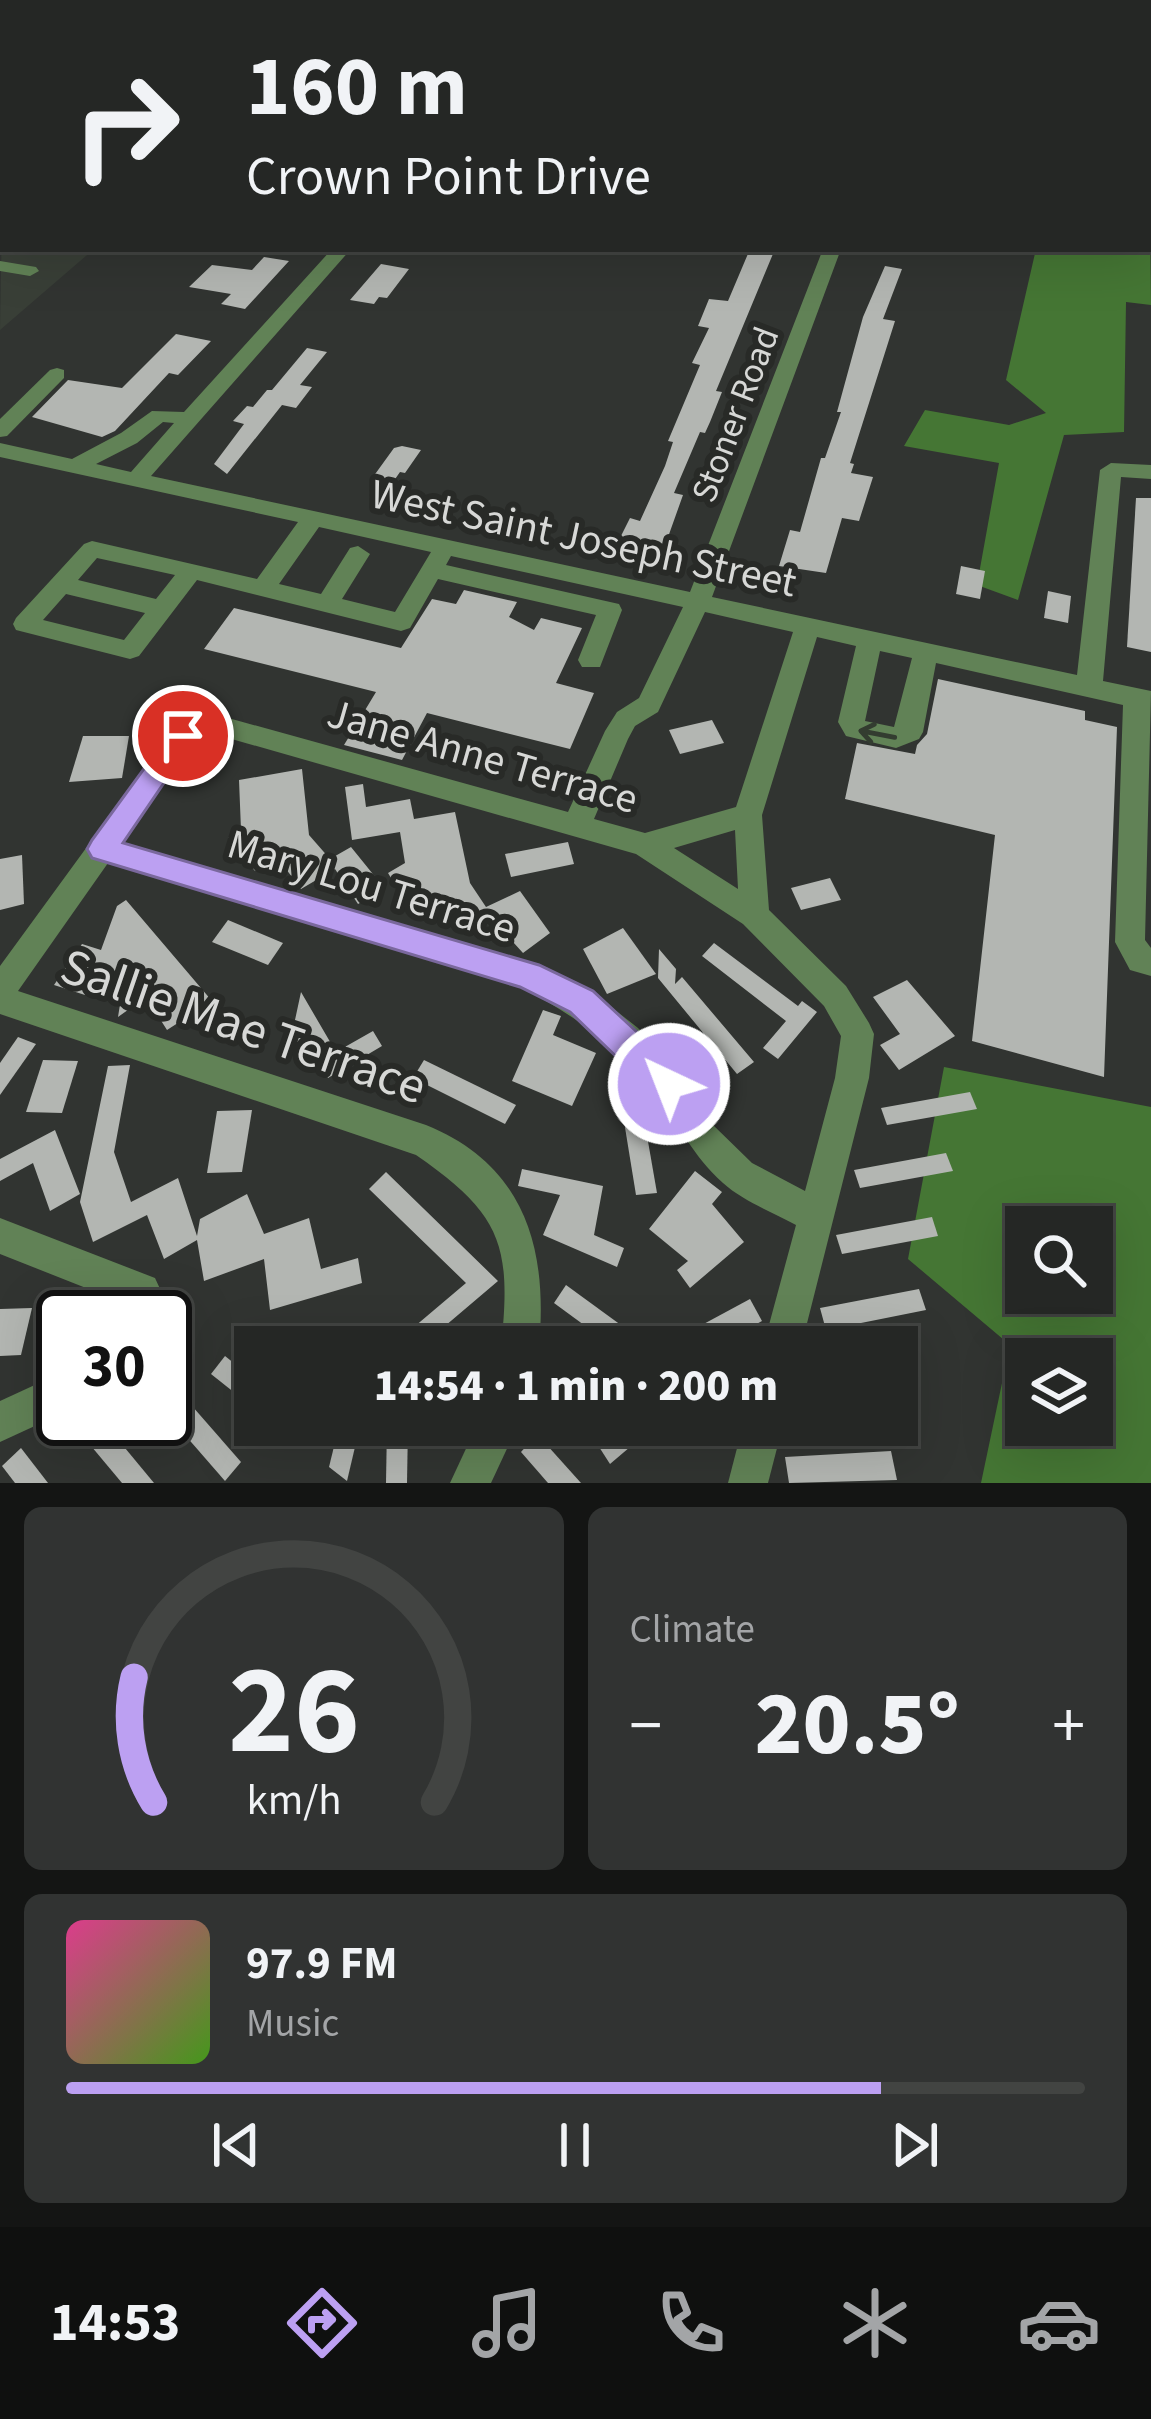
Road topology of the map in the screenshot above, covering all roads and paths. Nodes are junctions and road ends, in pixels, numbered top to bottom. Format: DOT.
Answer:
graph roads {
  1 [pos="338,252"];
  2 [pos="831,252"];
  3 [pos="0,266"];
  4 [pos="30,271"];
  5 [pos="57,374"];
  6 [pos="189,419"];
  7 [pos="0,431"];
  8 [pos="0,450"];
  9 [pos="75,466"];
  10 [pos="1151,472"];
  11 [pos="136,479"];
  12 [pos="313,518"];
  13 [pos="66,543"];
  14 [pos="445,547"];
  15 [pos="92,549"];
  16 [pos="358,554"];
  17 [pos="532,566"];
  18 [pos="432,570"];
  19 [pos="191,572"];
  20 [pos="60,584"];
  21 [pos="621,585"];
  22 [pos="263,589"];
  23 [pos="520,590"];
  24 [pos="698,602"];
  25 [pos="327,604"];
  26 [pos="162,609"];
  27 [pos="610,610"];
  28 [pos="808,626"];
  29 [pos="870,639"];
  30 [pos="926,652"];
  31 [pos="591,659"];
  32 [pos="1089,688"];
  33 [pos="1144,700"];
  34 [pos="748,815"];
  35 [pos="578,822"];
  36 [pos="645,845"];
  37 [pos="102,849"];
  38 [pos="754,915"];
  39 [pos="1151,962"];
  40 [pos="0,995"];
  41 [pos="814,1216"];
  42 [pos="0,1236"];
  43 [pos="139,1290"];
  44 [pos="523,1326"];
  45 [pos="787,1326"];
  46 [pos="36,1405"];
  47 [pos="0,1422"];
  48 [pos="488,1446"];
  49 [pos="758,1446"];
  50 [pos="470,1483"];
  51 [pos="748,1483"];
  1 -- 6 [label="street"];
  2 -- 24 [label="street, Stoner Road"];
  3 -- 4 [label="street"];
  5 -- 7 [label="street"];
  6 -- 9 [label="street"];
  6 -- 11 [label="street"];
  8 -- 9 [label="street, West Saint Joseph Street"];
  9 -- 11 [label="street, West Saint Joseph Street"];
  10 -- 32 [label="street"];
  11 -- 12 [label="street, West Saint Joseph Street"];
  12 -- 14 [label="street, West Saint Joseph Street"];
  12 -- 22 [label="street"];
  13 -- 15 [label="street"];
  14 -- 17 [label="street, West Saint Joseph Street"];
  14 -- 18 [label="street"];
  15 -- 19 [label="street"];
  15 -- 20 [label="street"];
  16 -- 25 [label="street"];
  17 -- 21 [label="street, West Saint Joseph Street"];
  17 -- 23 [label="street"];
  18 -- 23 [label="street"];
  18 -- 25 [label="street"];
  19 -- 22 [label="street"];
  19 -- 26 [label="street"];
  20 -- 26 [label="street"];
  20 -- 26 [label="street"];
  21 -- 24 [label="street, West Saint Joseph Street"];
  21 -- 27 [label="street"];
  22 -- 25 [label="street"];
  23 -- 27 [label="street"];
  24 -- 28 [label="street, West Saint Joseph Street"];
  24 -- 35 [label="street, Stoner Road"];
  27 -- 31 [label="street"];
  28 -- 29 [label="street, West Saint Joseph Street"];
  28 -- 34 [label="street"];
  29 -- 30 [label="street, West Saint Joseph Street"];
  30 -- 29 [label="street, one-way"];
  30 -- 32 [label="street, West Saint Joseph Street"];
  32 -- 33 [label="street, West Saint Joseph Street"];
  33 -- 39 [label="street"];
  34 -- 36 [label="street, Jane Anne Terrace"];
  34 -- 38 [label="street"];
  35 -- 36 [label="street, Jane Anne Terrace"];
  35 -- 37 [label="street, Jane Anne Terrace"];
  36 -- 38 [label="street"];
  37 -- 40 [label="street"];
  37 -- 41 [label="street, Mary Lou Terrace"];
  38 -- 41 [label="street"];
  40 -- 44 [label="street, Sallie Mae Terrace"];
  41 -- 45 [label="street"];
  42 -- 43 [label="street"];
  46 -- 47 [label="street"];
  48 -- 50 [label="street"];
  49 -- 51 [label="street"];
}
